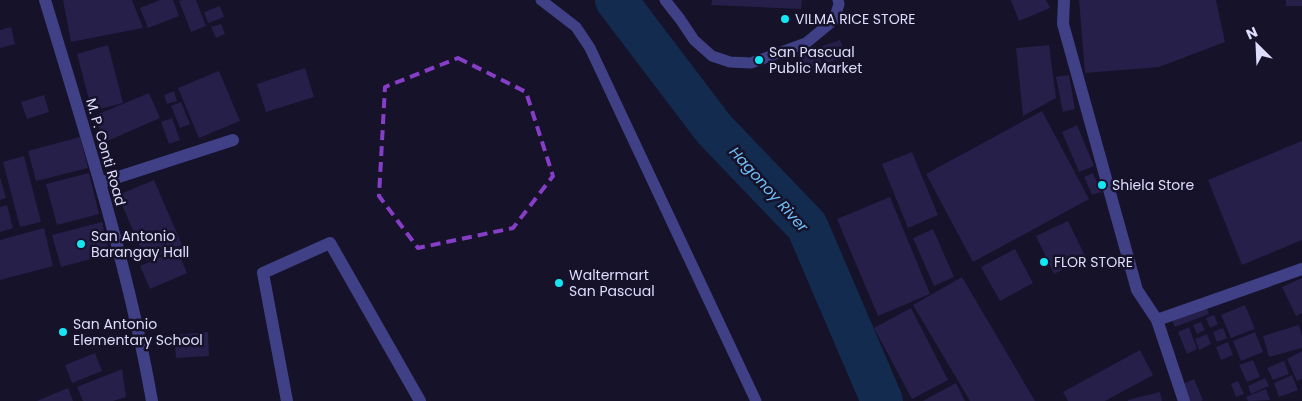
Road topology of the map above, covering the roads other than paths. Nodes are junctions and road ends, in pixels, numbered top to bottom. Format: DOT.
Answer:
graph roads {
  1 [pos="45,0"];
  2 [pos="541,0"];
  3 [pos="665,0"];
  4 [pos="838,0"];
  5 [pos="1064,0"];
  6 [pos="233,140"];
  7 [pos="100,183"];
  8 [pos="1302,269"];
  9 [pos="1157,320"];
  10 [pos="152,401"];
  11 [pos="287,401"];
  12 [pos="420,401"];
  13 [pos="756,401"];
  14 [pos="1184,401"];
  1 -- 7 [label="street, M. P. Conti Road"];
  2 -- 13 [label="lane"];
  3 -- 4 [label="lane"];
  5 -- 9 [label="street"];
  6 -- 7 [label="street"];
  7 -- 10 [label="street, M. P. Conti Road"];
  8 -- 9 [label="street"];
  9 -- 14 [label="street"];
  11 -- 12 [label="street"];
}
